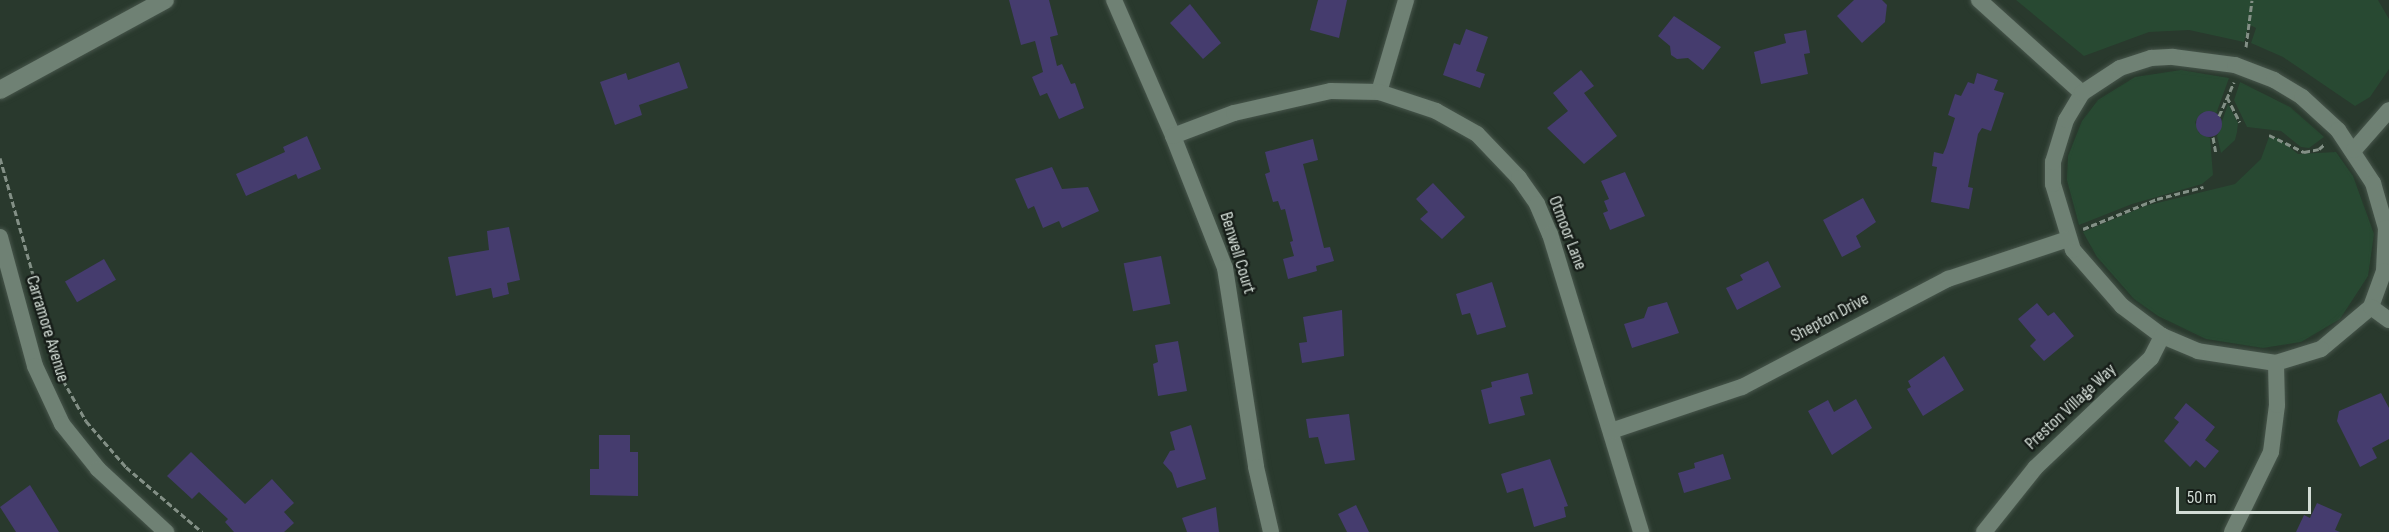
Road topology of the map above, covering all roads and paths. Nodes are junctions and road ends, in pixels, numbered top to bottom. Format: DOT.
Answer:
graph roads {
  1 [pos="165,0"];
  2 [pos="1114,0"];
  3 [pos="1406,0"];
  4 [pos="1979,0"];
  5 [pos="2252,0"];
  6 [pos="2246,47"];
  7 [pos="2234,81"];
  8 [pos="0,90"];
  9 [pos="1379,92"];
  10 [pos="2082,93"];
  11 [pos="2227,97"];
  12 [pos="2389,110"];
  13 [pos="2219,116"];
  14 [pos="2240,122"];
  15 [pos="2270,135"];
  16 [pos="1173,136"];
  17 [pos="2213,137"];
  18 [pos="2329,140"];
  19 [pos="2354,150"];
  20 [pos="2216,154"];
  21 [pos="0,158"];
  22 [pos="2203,187"];
  23 [pos="2075,234"];
  24 [pos="0,237"];
  25 [pos="2371,307"];
  26 [pos="2389,320"];
  27 [pos="2162,336"];
  28 [pos="2276,363"];
  29 [pos="1611,431"];
  30 [pos="2006,507"];
  31 [pos="166,532"];
  32 [pos="202,532"];
  33 [pos="1271,532"];
  34 [pos="1641,532"];
  35 [pos="1984,532"];
  36 [pos="2001,532"];
  37 [pos="2232,532"];
  1 -- 8 [label="street"];
  2 -- 16 [label="street, Benwell Court"];
  3 -- 9 [label="street"];
  4 -- 10 [label="street"];
  5 -- 6 [label="path"];
  7 -- 11 [label="path"];
  9 -- 16 [label="street, Otmoor Lane"];
  9 -- 29 [label="street, Otmoor Lane"];
  10 -- 19 [label="street"];
  10 -- 23 [label="street"];
  11 -- 13 [label="path"];
  11 -- 14 [label="path"];
  12 -- 19 [label="street"];
  15 -- 18 [label="path"];
  16 -- 33 [label="street, Benwell Court"];
  17 -- 20 [label="path"];
  19 -- 25 [label="street"];
  21 -- 32 [label="path"];
  22 -- 23 [label="path"];
  23 -- 27 [label="street"];
  23 -- 29 [label="street, Shepton Drive"];
  24 -- 31 [label="street, Carramore Avenue"];
  25 -- 26 [label="street"];
  25 -- 28 [label="street"];
  27 -- 28 [label="street"];
  27 -- 30 [label="street, Preston Village Way"];
  28 -- 37 [label="street"];
  29 -- 34 [label="street, Otmoor Lane"];
  30 -- 35 [label="street, Preston Village Way"];
  30 -- 36 [label="street, Preston Village Way"];
}
